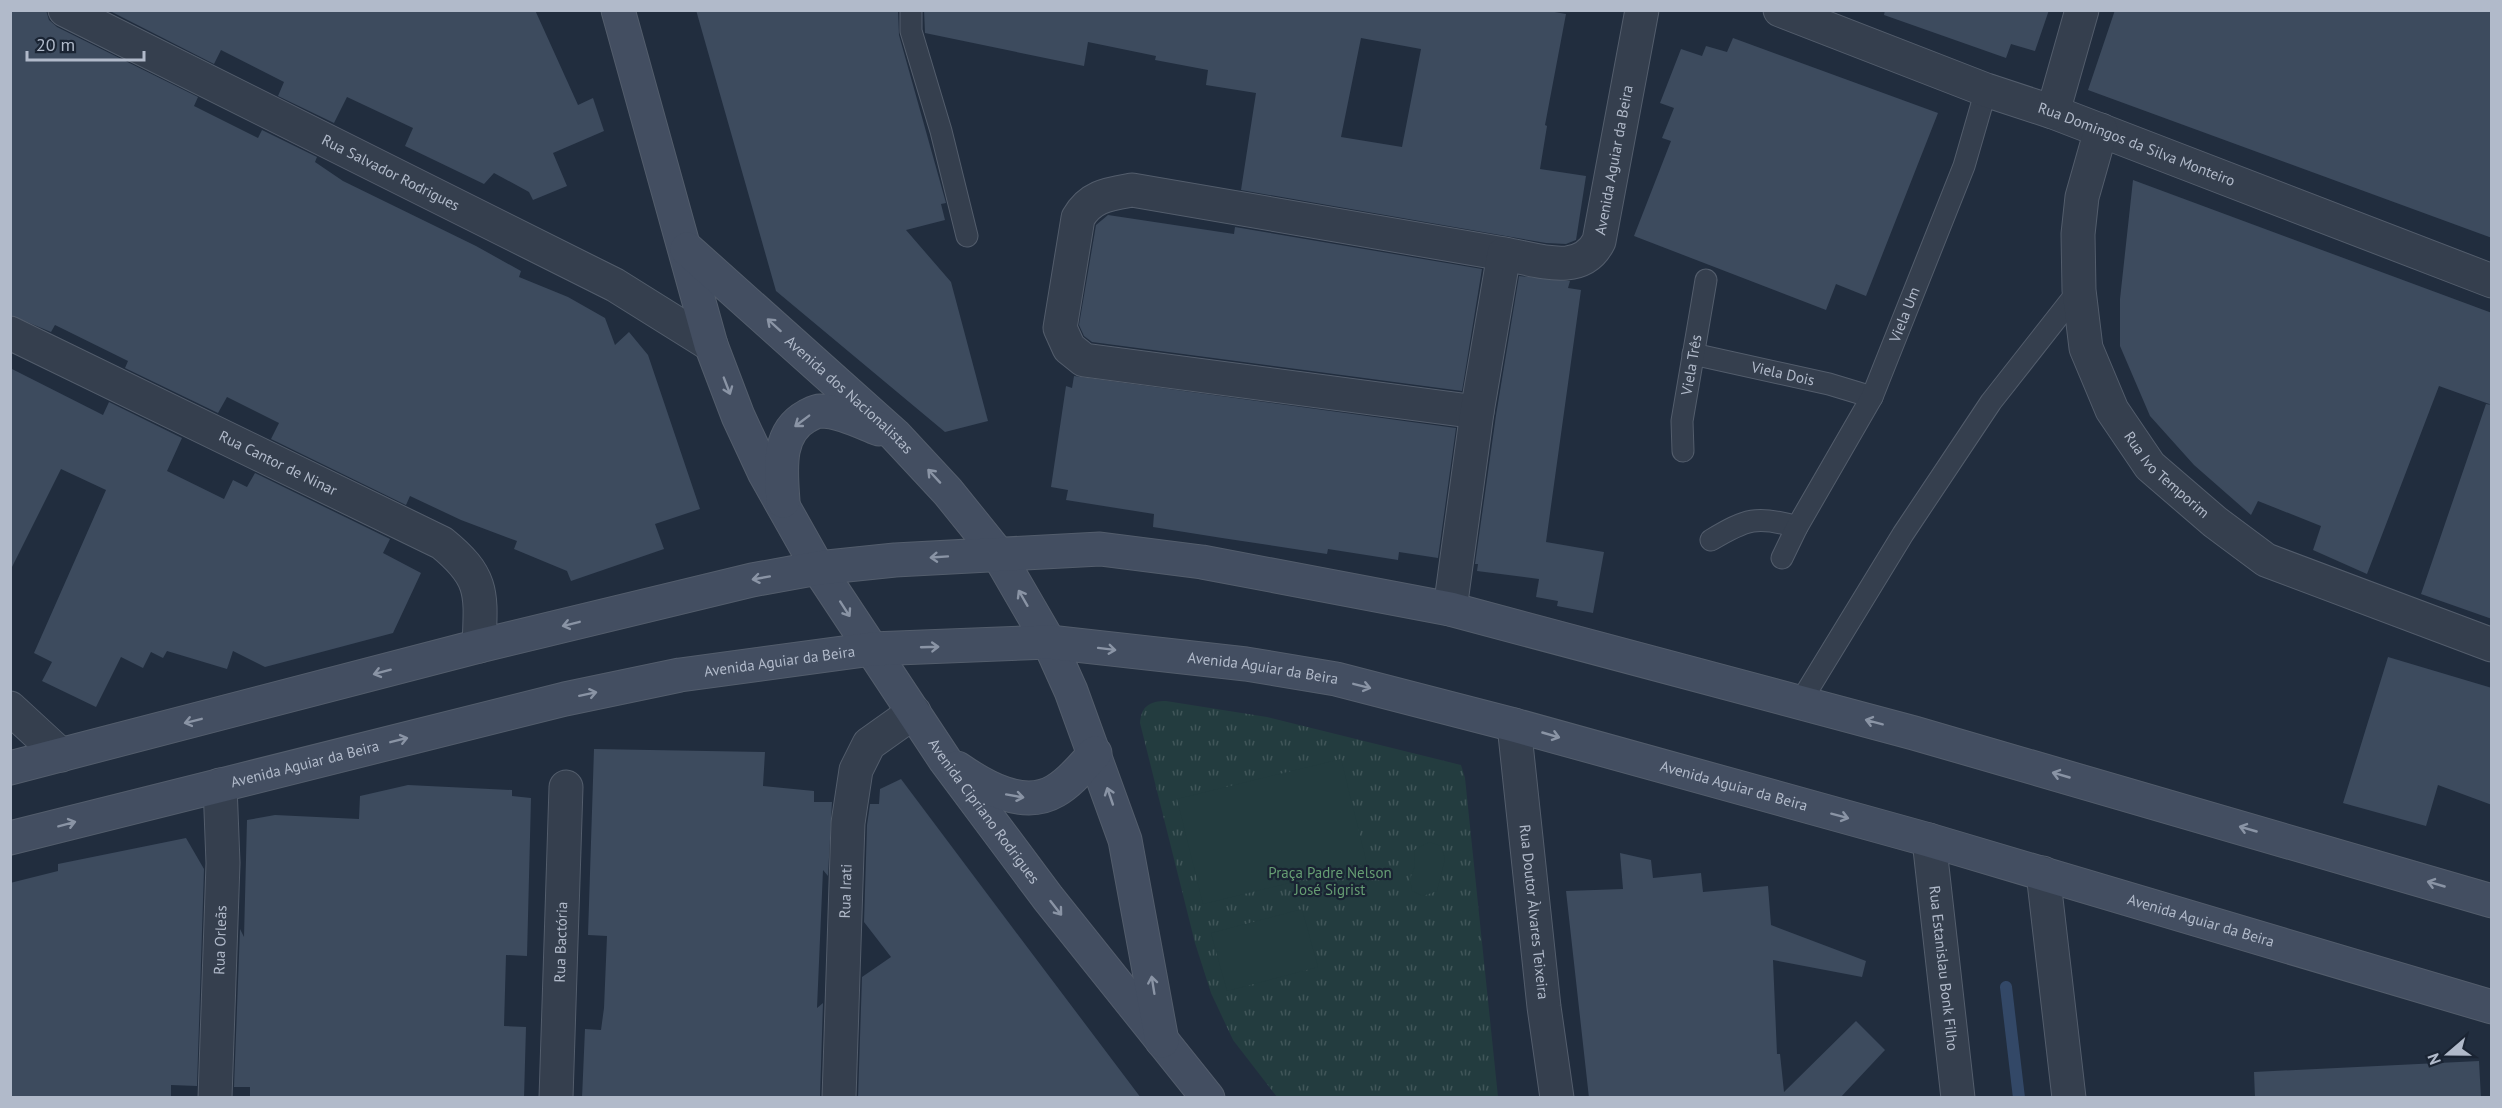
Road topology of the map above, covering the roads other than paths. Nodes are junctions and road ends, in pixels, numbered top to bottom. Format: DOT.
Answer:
graph roads {
  1 [pos="65,10"];
  2 [pos="618,10"];
  3 [pos="911,10"];
  4 [pos="1642,10"];
  5 [pos="1780,10"];
  6 [pos="2082,10"];
  7 [pos="1986,90"];
  8 [pos="2053,112"];
  9 [pos="2101,130"];
  10 [pos="967,236"];
  11 [pos="687,249"];
  12 [pos="1504,254"];
  13 [pos="1706,280"];
  14 [pos="2492,281"];
  15 [pos="2079,290"];
  16 [pos="10,333"];
  17 [pos="711,345"];
  18 [pos="1693,354"];
  19 [pos="1872,397"];
  20 [pos="1477,412"];
  21 [pos="895,435"];
  22 [pos="1683,451"];
  23 [pos="783,506"];
  24 [pos="1797,527"];
  25 [pos="1711,540"];
  26 [pos="998,554"];
  27 [pos="1782,558"];
  28 [pos="818,568"];
  29 [pos="1450,609"];
  30 [pos="1049,642"];
  31 [pos="2492,645"];
  32 [pos="479,646"];
  33 [pos="872,649"];
  34 [pos="1801,701"];
  35 [pos="10,708"];
  36 [pos="914,712"];
  37 [pos="1514,725"];
  38 [pos="1095,753"];
  39 [pos="61,755"];
  40 [pos="945,760"];
  41 [pos="10,768"];
  42 [pos="220,785"];
  43 [pos="566,787"];
  44 [pos="10,838"];
  45 [pos="1929,840"];
  46 [pos="2043,873"];
  47 [pos="2492,901"];
  48 [pos="2492,1007"];
  49 [pos="1162,1043"];
  50 [pos="215,1098"];
  51 [pos="556,1098"];
  52 [pos="839,1098"];
  53 [pos="1208,1098"];
  54 [pos="1557,1098"];
  55 [pos="1958,1098"];
  56 [pos="2069,1098"];
  1 -- 17 [label="street, Rua Salvador Rodrigues"];
  2 -- 11 [label="main road"];
  3 -- 10 [label="lane"];
  4 -- 12 [label="street, Avenida Aguiar da Beira"];
  5 -- 7 [label="street, Rua Domingos da Silva Monteiro"];
  6 -- 8 [label="street"];
  7 -- 8 [label="street, Rua Domingos da Silva Monteiro"];
  7 -- 19 [label="lane, Viela Um"];
  8 -- 9 [label="street, Rua Domingos da Silva Monteiro"];
  9 -- 14 [label="street, Rua Domingos da Silva Monteiro"];
  9 -- 15 [label="street, Rua Ivo Temporim"];
  11 -- 17 [label="main road"];
  21 -- 11 [label="main road, Avenida dos Nacionalistas, one-way"];
  12 -- 20 [label="street"];
  12 -- 20 [label="street"];
  13 -- 18 [label="lane, Viela Três"];
  15 -- 31 [label="street, Rua Ivo Temporim"];
  15 -- 34 [label="lane"];
  16 -- 32 [label="street, Rua Cantor de Ninar"];
  17 -- 23 [label="main road, one-way"];
  18 -- 19 [label="lane, Viela Dois"];
  18 -- 22 [label="lane, Viela Três"];
  19 -- 24 [label="lane, Viela Um"];
  20 -- 29 [label="street"];
  21 -- 23 [label="main road, one-way"];
  26 -- 21 [label="main road, Avenida dos Nacionalistas, one-way"];
  23 -- 28 [label="main road"];
  24 -- 25 [label="lane"];
  24 -- 27 [label="lane, Viela Um"];
  26 -- 28 [label="main road, one-way"];
  26 -- 29 [label="main road"];
  30 -- 26 [label="main road, one-way"];
  28 -- 32 [label="main road, one-way"];
  28 -- 33 [label="main road, Avenida Cipriano Rodrigues, one-way"];
  29 -- 34 [label="main road"];
  33 -- 30 [label="main road, Avenida Aguiar da Beira, one-way"];
  30 -- 37 [label="main road, Avenida Aguiar da Beira, one-way"];
  30 -- 38 [label="main road"];
  32 -- 39 [label="main road, one-way"];
  33 -- 36 [label="main road, Avenida Cipriano Rodrigues"];
  42 -- 33 [label="main road, Avenida Aguiar da Beira, one-way"];
  47 -- 34 [label="main road, one-way"];
  35 -- 39 [label="street"];
  36 -- 40 [label="main road, Avenida Cipriano Rodrigues"];
  36 -- 52 [label="street, Rua Irati"];
  37 -- 45 [label="main road, Avenida Aguiar da Beira, one-way"];
  37 -- 54 [label="street, Rua Doutor Àlvares Teixeira"];
  40 -- 38 [label="main road, one-way"];
  49 -- 38 [label="main road, one-way"];
  39 -- 41 [label="main road"];
  40 -- 49 [label="main road, Avenida Cipriano Rodrigues, one-way"];
  44 -- 42 [label="main road, Avenida Aguiar da Beira, one-way"];
  42 -- 50 [label="street, Rua Orleãs"];
  43 -- 51 [label="street, Rua Bactória"];
  45 -- 46 [label="main road, Avenida Aguiar da Beira"];
  45 -- 55 [label="street, Rua Estanislau Bonk Filho"];
  46 -- 48 [label="main road, Avenida Aguiar da Beira"];
  46 -- 56 [label="street"];
  49 -- 53 [label="main road, Avenida Cipriano Rodrigues"];
}
